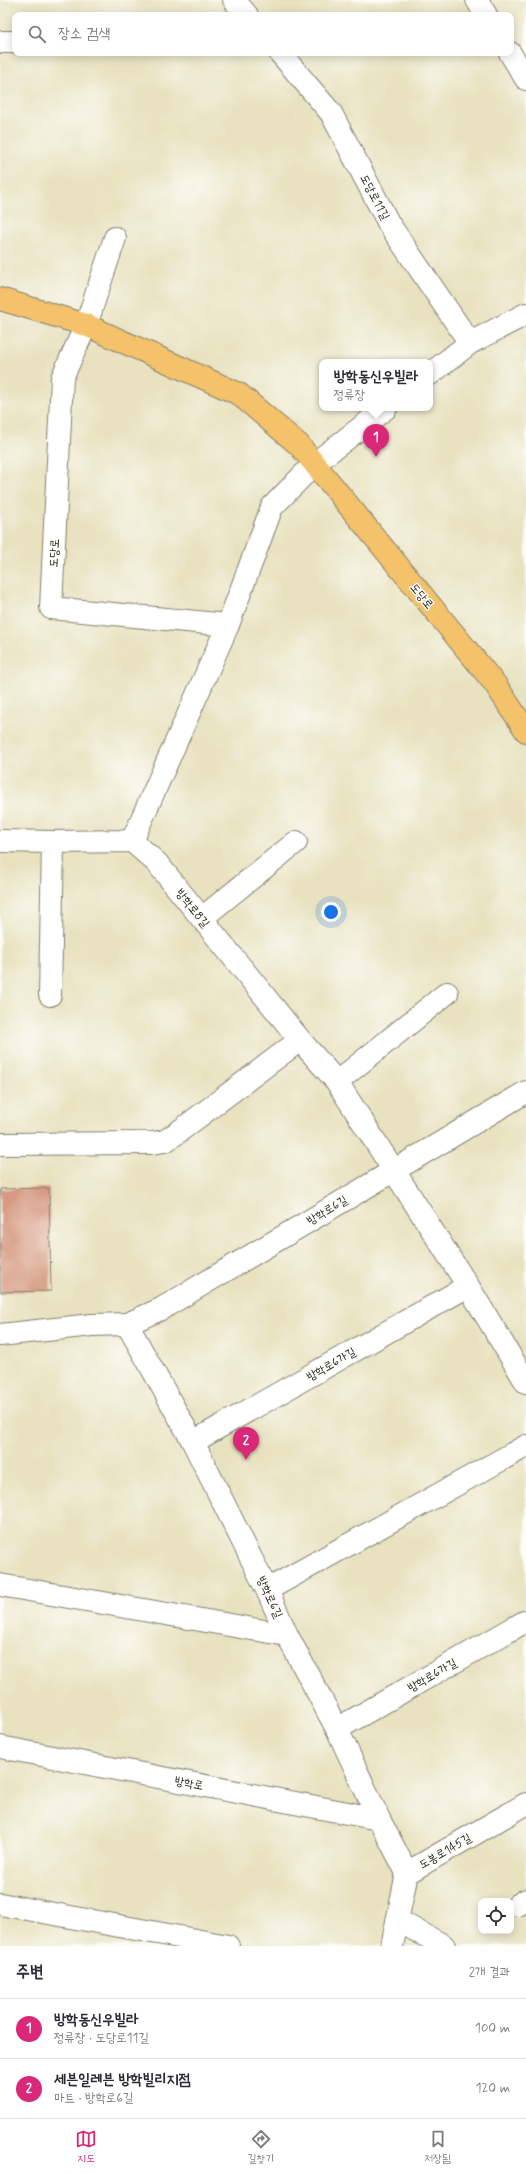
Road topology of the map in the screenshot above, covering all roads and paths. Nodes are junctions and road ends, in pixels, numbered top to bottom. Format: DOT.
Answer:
graph roads {
  1 [pos="234,0"];
  2 [pos="477,0"];
  3 [pos="244,12"];
  4 [pos="484,12"];
  5 [pos="0,42"];
  6 [pos="12,42"];
  7 [pos="283,56"];
  8 [pos="512,56"];
  9 [pos="526,79"];
  10 [pos="115,238"];
  11 [pos="0,299"];
  12 [pos="526,314"];
  13 [pos="86,325"];
  14 [pos="470,344"];
  15 [pos="433,372"];
  16 [pos="382,411"];
  17 [pos="314,464"];
  18 [pos="228,625"];
  19 [pos="526,731"];
  20 [pos="0,841"];
  21 [pos="132,841"];
  22 [pos="53,842"];
  23 [pos="296,842"];
  24 [pos="202,918"];
  25 [pos="447,993"];
  26 [pos="50,995"];
  27 [pos="300,1040"];
  28 [pos="337,1082"];
  29 [pos="526,1092"];
  30 [pos="0,1144"];
  31 [pos="395,1170"];
  32 [pos="468,1286"];
  33 [pos="127,1324"];
  34 [pos="0,1335"];
  35 [pos="526,1382"];
  36 [pos="193,1442"];
  37 [pos="526,1446"];
  38 [pos="0,1585"];
  39 [pos="267,1590"];
  40 [pos="526,1621"];
  41 [pos="287,1635"];
  42 [pos="337,1729"];
  43 [pos="0,1747"];
  44 [pos="526,1804"];
  45 [pos="379,1819"];
  46 [pos="407,1873"];
  47 [pos="0,1904"];
  48 [pos="397,1920"];
  49 [pos="228,1946"];
  50 [pos="392,1946"];
  51 [pos="444,1946"];
  1 -- 3 [label="street"];
  2 -- 4 [label="street"];
  5 -- 6 [label="street"];
  7 -- 14 [label="street, 도당로11길"];
  8 -- 9 [label="street"];
  10 -- 13 [label="street, 도당로"];
  11 -- 13 [label="main road, 도당로"];
  12 -- 14 [label="street"];
  13 -- 17 [label="main road, 도당로"];
  13 -- 18 [label="street, 도당로"];
  14 -- 15 [label="street"];
  16 -- 17 [label="street"];
  17 -- 18 [label="street"];
  17 -- 19 [label="main road, 도당로"];
  18 -- 21 [label="street"];
  20 -- 22 [label="street"];
  21 -- 22 [label="street"];
  21 -- 24 [label="street, 방학로8길"];
  22 -- 26 [label="street"];
  23 -- 24 [label="street"];
  24 -- 27 [label="street, 방학로8길"];
  25 -- 28 [label="street"];
  27 -- 28 [label="street, 방학로8길"];
  27 -- 30 [label="street"];
  28 -- 31 [label="street, 방학로8길"];
  29 -- 31 [label="street, 방학로6길"];
  31 -- 32 [label="street"];
  31 -- 33 [label="street, 방학로6길"];
  32 -- 35 [label="street"];
  32 -- 36 [label="street, 방학로6가길"];
  33 -- 34 [label="street, 방학로6길"];
  33 -- 36 [label="street, 방학로6길"];
  36 -- 39 [label="street, 방학로6길"];
  37 -- 39 [label="street"];
  38 -- 41 [label="street"];
  39 -- 41 [label="street, 방학로6길"];
  40 -- 42 [label="street, 방학로6가길"];
  41 -- 42 [label="street, 방학로6길"];
  42 -- 45 [label="street, 방학로6길"];
  43 -- 45 [label="street, 방학로"];
  44 -- 46 [label="street, 도봉로145길"];
  45 -- 46 [label="street, 방학로6길"];
  46 -- 48 [label="street, 도봉로145길"];
  47 -- 49 [label="street"];
  48 -- 50 [label="street, 도봉로145길"];
  48 -- 51 [label="street"];
}
